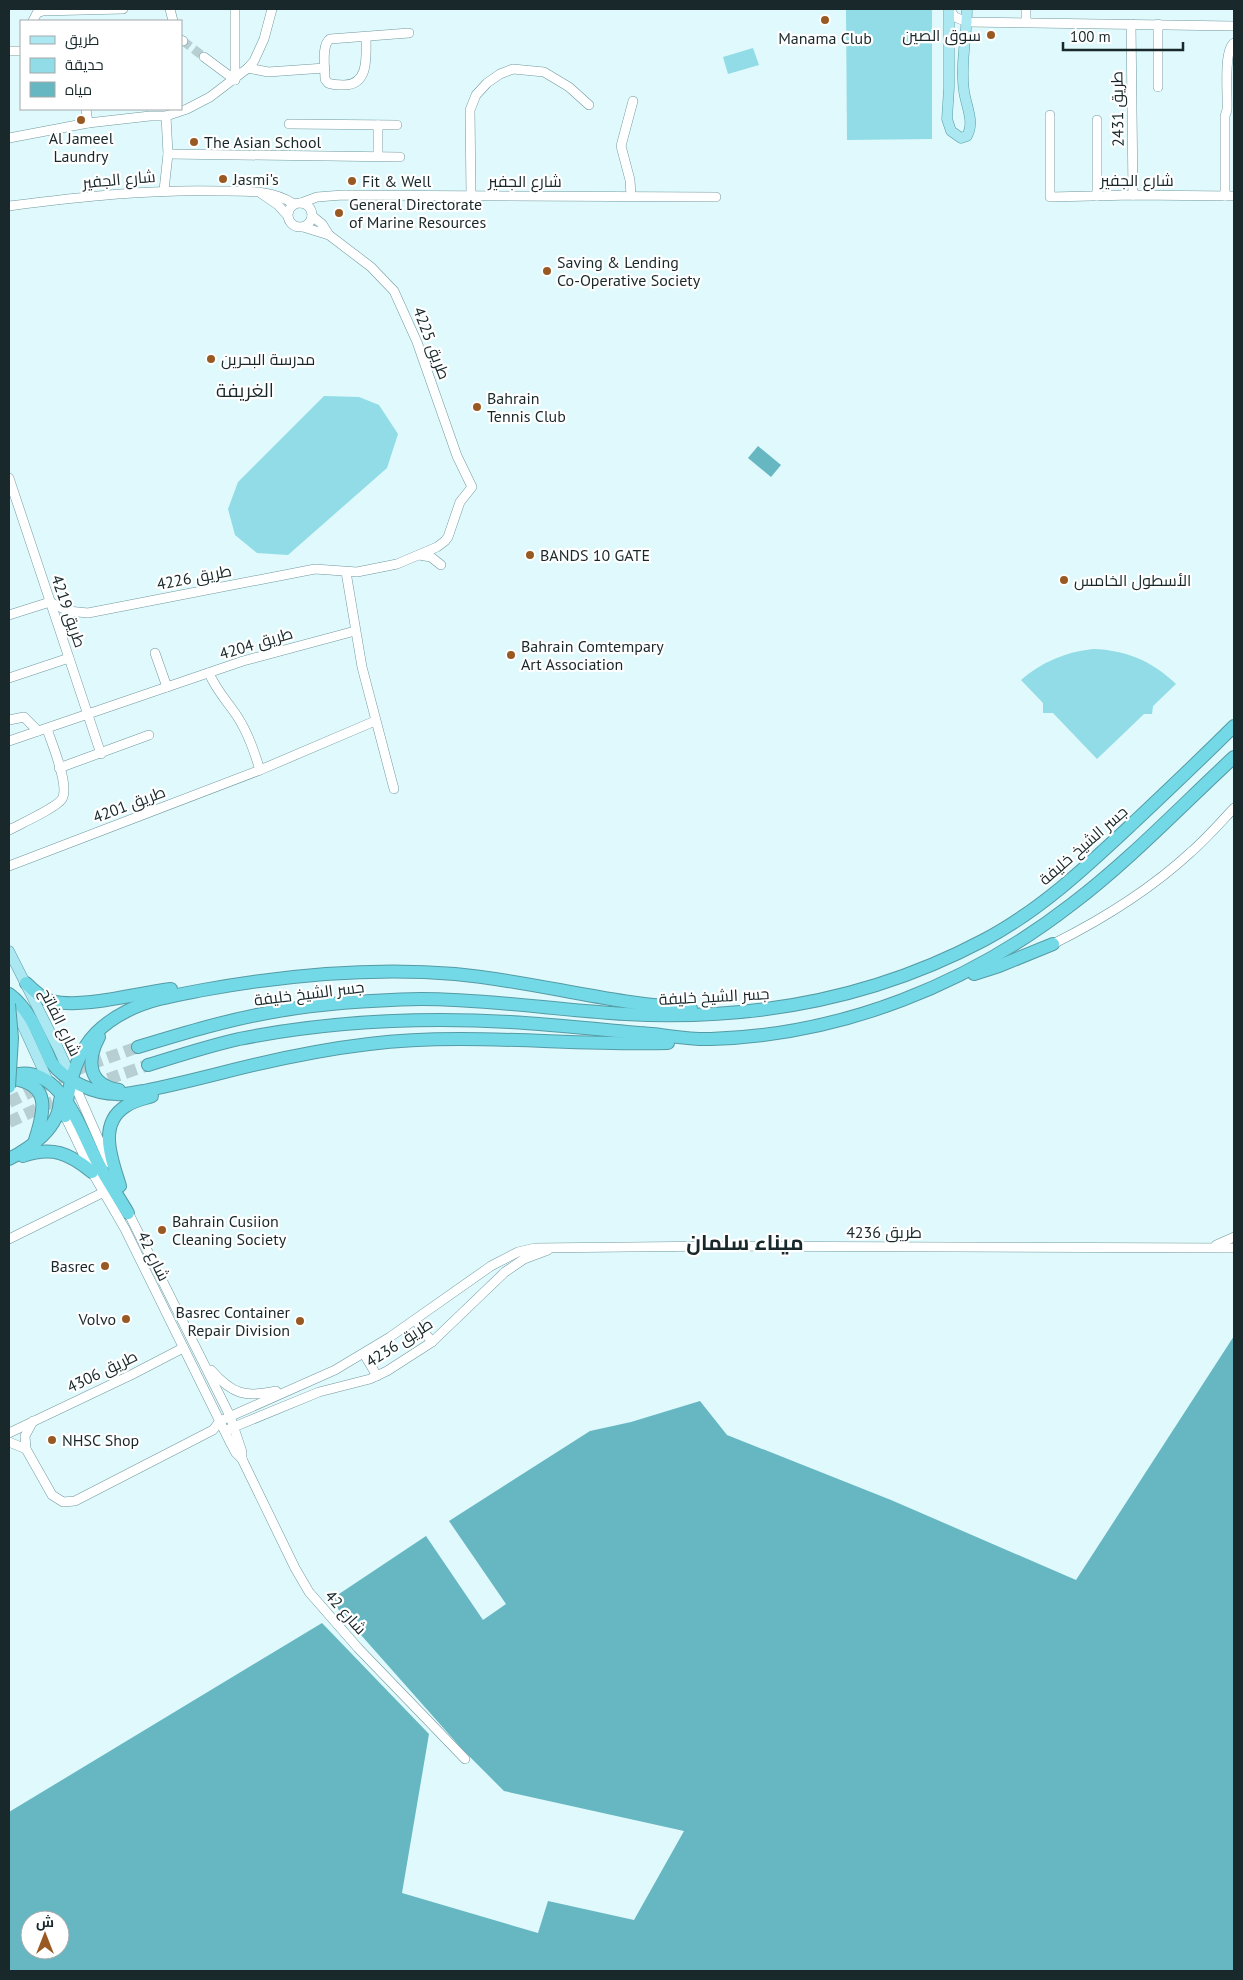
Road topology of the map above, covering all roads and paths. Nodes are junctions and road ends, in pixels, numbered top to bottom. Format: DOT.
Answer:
graph roads {
  1 [pos="103,9"];
  2 [pos="123,9"];
  3 [pos="235,9"];
  4 [pos="272,9"];
  5 [pos="949,9"];
  6 [pos="967,9"];
  7 [pos="1026,9"];
  8 [pos="34,20"];
  9 [pos="995,21"];
  10 [pos="967,22"];
  11 [pos="1026,22"];
  12 [pos="1131,24"];
  13 [pos="1158,24"];
  14 [pos="1234,26"];
  15 [pos="409,33"];
  16 [pos="366,36"];
  17 [pos="1234,43"];
  18 [pos="204,56"];
  19 [pos="248,68"];
  20 [pos="325,68"];
  21 [pos="235,80"];
  22 [pos="1158,87"];
  23 [pos="632,100"];
  24 [pos="589,105"];
  25 [pos="86,110"];
  26 [pos="1050,115"];
  27 [pos="166,116"];
  28 [pos="1097,120"];
  29 [pos="88,123"];
  30 [pos="289,124"];
  31 [pos="378,125"];
  32 [pos="397,125"];
  33 [pos="9,138"];
  34 [pos="168,154"];
  35 [pos="378,156"];
  36 [pos="400,157"];
  37 [pos="164,190"];
  38 [pos="262,193"];
  39 [pos="471,195"];
  40 [pos="1134,195"];
  41 [pos="333,196"];
  42 [pos="632,196"];
  43 [pos="1098,196"];
  44 [pos="1230,196"];
  45 [pos="716,197"];
  46 [pos="298,203"];
  47 [pos="9,206"];
  48 [pos="312,214"];
  49 [pos="287,215"];
  50 [pos="303,227"];
  51 [pos="329,235"];
  52 [pos="9,478"];
  53 [pos="472,487"];
  54 [pos="417,556"];
  55 [pos="441,565"];
  56 [pos="346,572"];
  57 [pos="50,602"];
  58 [pos="9,615"];
  59 [pos="355,631"];
  60 [pos="155,653"];
  61 [pos="69,658"];
  62 [pos="209,673"];
  63 [pos="9,678"];
  64 [pos="167,688"];
  65 [pos="88,715"];
  66 [pos="9,720"];
  67 [pos="375,721"];
  68 [pos="1234,726"];
  69 [pos="47,728"];
  70 [pos="38,731"];
  71 [pos="149,734"];
  72 [pos="9,741"];
  73 [pos="101,754"];
  74 [pos="1234,757"];
  75 [pos="59,768"];
  76 [pos="260,770"];
  77 [pos="394,789"];
  78 [pos="1234,808"];
  79 [pos="9,830"];
  80 [pos="9,866"];
  81 [pos="1053,944"];
  82 [pos="9,951"];
  83 [pos="954,978"];
  84 [pos="26,983"];
  85 [pos="218,987"];
  86 [pos="9,994"];
  87 [pos="9,1004"];
  88 [pos="738,1014"];
  89 [pos="108,1022"];
  90 [pos="708,1039"];
  91 [pos="138,1047"];
  92 [pos="63,1058"];
  93 [pos="148,1065"];
  94 [pos="61,1072"];
  95 [pos="9,1077"];
  96 [pos="72,1079"];
  97 [pos="48,1081"];
  98 [pos="184,1083"];
  99 [pos="9,1087"];
  100 [pos="140,1091"];
  101 [pos="63,1103"];
  102 [pos="84,1108"];
  103 [pos="35,1142"];
  104 [pos="9,1160"];
  105 [pos="92,1172"];
  106 [pos="120,1186"];
  107 [pos="104,1192"];
  108 [pos="128,1213"];
  109 [pos="1234,1237"];
  110 [pos="9,1239"];
  111 [pos="558,1247"];
  112 [pos="1211,1248"];
  113 [pos="1234,1248"];
  114 [pos="154,1266"];
  115 [pos="144,1271"];
  116 [pos="415,1320"];
  117 [pos="432,1342"];
  118 [pos="183,1348"];
  119 [pos="364,1354"];
  120 [pos="202,1360"];
  121 [pos="377,1376"];
  122 [pos="296,1387"];
  123 [pos="230,1416"];
  124 [pos="33,1421"];
  125 [pos="220,1421"];
  126 [pos="234,1426"];
  127 [pos="213,1430"];
  128 [pos="224,1430"];
  129 [pos="9,1432"];
  130 [pos="9,1442"];
  131 [pos="26,1449"];
  132 [pos="242,1459"];
  133 [pos="465,1759"];
  1 -- 2 [label="street"];
  1 -- 8 [label="street"];
  3 -- 21 [label="street"];
  4 -- 19 [label="street"];
  5 -- 10 [label="street"];
  5 -- 10 [label="main road"];
  6 -- 9 [label="street"];
  6 -- 10 [label="main road"];
  7 -- 11 [label="street"];
  9 -- 10 [label="street"];
  9 -- 11 [label="street"];
  11 -- 12 [label="street"];
  12 -- 13 [label="street"];
  12 -- 40 [label="street, طريق 2431"];
  13 -- 14 [label="street"];
  13 -- 22 [label="street"];
  15 -- 16 [label="street"];
  16 -- 20 [label="street"];
  16 -- 20 [label="street"];
  17 -- 44 [label="street, شارع الجفير"];
  18 -- 21 [label="street"];
  19 -- 20 [label="street"];
  19 -- 21 [label="street"];
  21 -- 27 [label="street"];
  23 -- 42 [label="street"];
  24 -- 39 [label="street"];
  25 -- 29 [label="street"];
  26 -- 43 [label="street, شارع الجفير"];
  27 -- 29 [label="street"];
  27 -- 34 [label="street"];
  28 -- 43 [label="street"];
  29 -- 33 [label="street"];
  30 -- 31 [label="street"];
  31 -- 32 [label="street"];
  31 -- 35 [label="street"];
  34 -- 35 [label="street"];
  34 -- 37 [label="street"];
  35 -- 36 [label="street"];
  37 -- 38 [label="street, شارع الجفير"];
  37 -- 47 [label="street, شارع الجفير"];
  38 -- 46 [label="street, شارع الجفير"];
  38 -- 49 [label="street"];
  39 -- 41 [label="street, شارع الجفير"];
  39 -- 42 [label="street, شارع الجفير"];
  40 -- 43 [label="street, شارع الجفير"];
  40 -- 44 [label="street, شارع الجفير"];
  41 -- 46 [label="street, شارع الجفير"];
  41 -- 48 [label="street"];
  42 -- 45 [label="street, شارع الجفير"];
  46 -- 48 [label="street"];
  46 -- 49 [label="street"];
  48 -- 50 [label="street"];
  48 -- 51 [label="street, طريق 4225"];
  49 -- 50 [label="street"];
  50 -- 51 [label="street, طريق 4225"];
  51 -- 53 [label="street, طريق 4225"];
  52 -- 57 [label="street, طريق 4219"];
  53 -- 54 [label="street, طريق 4226"];
  54 -- 55 [label="street"];
  54 -- 56 [label="street, طريق 4226"];
  56 -- 57 [label="street, طريق 4226"];
  56 -- 59 [label="street"];
  57 -- 58 [label="street"];
  57 -- 61 [label="street, طريق 4219"];
  59 -- 62 [label="street, طريق 4204"];
  59 -- 67 [label="street"];
  60 -- 64 [label="street"];
  61 -- 63 [label="street"];
  61 -- 65 [label="street, طريق 4219"];
  62 -- 64 [label="street, طريق 4204"];
  62 -- 76 [label="street"];
  64 -- 65 [label="street, طريق 4204"];
  65 -- 69 [label="street, طريق 4204"];
  65 -- 73 [label="street, طريق 4219"];
  66 -- 70 [label="street"];
  67 -- 76 [label="street"];
  67 -- 77 [label="street"];
  68 -- 88 [label="highway, جسر الشيخ خليفة"];
  69 -- 70 [label="street, طريق 4204"];
  69 -- 75 [label="street"];
  70 -- 72 [label="street, طريق 4204"];
  71 -- 73 [label="street"];
  73 -- 75 [label="street"];
  74 -- 83 [label="highway"];
  75 -- 79 [label="street"];
  76 -- 80 [label="street, طريق 4201"];
  78 -- 81 [label="street"];
  81 -- 83 [label="highway"];
  82 -- 84 [label="main road, شارع الفاتح"];
  83 -- 90 [label="highway"];
  84 -- 85 [label="highway"];
  84 -- 92 [label="main road, شارع الفاتح"];
  85 -- 88 [label="highway"];
  85 -- 89 [label="highway"];
  86 -- 94 [label="highway"];
  86 -- 97 [label="main road"];
  87 -- 99 [label="highway, bridge"];
  88 -- 91 [label="highway, جسر الشيخ خليفة"];
  89 -- 96 [label="highway"];
  89 -- 100 [label="highway"];
  90 -- 93 [label="highway"];
  90 -- 98 [label="highway"];
  92 -- 94 [label="highway"];
  92 -- 96 [label="main road, شارع الفاتح"];
  94 -- 96 [label="highway"];
  94 -- 101 [label="highway"];
  95 -- 97 [label="highway"];
  95 -- 103 [label="highway"];
  96 -- 100 [label="highway"];
  96 -- 101 [label="highway"];
  96 -- 102 [label="street, شارع الفاتح"];
  97 -- 101 [label="highway"];
  98 -- 100 [label="highway"];
  98 -- 106 [label="highway"];
  101 -- 103 [label="highway"];
  101 -- 105 [label="street, شارع 42"];
  101 -- 108 [label="highway"];
  102 -- 106 [label="street, شارع 42"];
  103 -- 104 [label="highway"];
  104 -- 105 [label="highway"];
  105 -- 107 [label="street, شارع 42"];
  106 -- 108 [label="street, شارع 42"];
  107 -- 110 [label="street"];
  107 -- 115 [label="street, شارع 42"];
  108 -- 114 [label="street, شارع 42"];
  109 -- 112 [label="street, طريق 4236"];
  111 -- 112 [label="street, طريق 4236"];
  111 -- 116 [label="street, طريق 4236"];
  111 -- 117 [label="street, طريق 4236"];
  112 -- 113 [label="street, طريق 4236"];
  114 -- 115 [label="street"];
  114 -- 120 [label="street, شارع 42"];
  115 -- 118 [label="street, شارع 42"];
  116 -- 117 [label="street"];
  116 -- 119 [label="street, طريق 4236"];
  117 -- 121 [label="street, طريق 4236"];
  118 -- 124 [label="street, طريق 4306"];
  118 -- 125 [label="street, شارع 42"];
  119 -- 121 [label="street"];
  119 -- 122 [label="street, طريق 4236"];
  120 -- 122 [label="street"];
  120 -- 123 [label="street, شارع 42"];
  121 -- 126 [label="street, طريق 4236"];
  122 -- 123 [label="street, طريق 4236"];
  123 -- 125 [label="street"];
  123 -- 126 [label="street, شارع 42"];
  124 -- 129 [label="street, طريق 4306"];
  124 -- 131 [label="street"];
  125 -- 127 [label="street"];
  125 -- 128 [label="street, شارع 42"];
  126 -- 128 [label="street"];
  126 -- 132 [label="street, شارع 42"];
  127 -- 128 [label="street"];
  127 -- 131 [label="street"];
  128 -- 132 [label="street, شارع 42"];
  130 -- 131 [label="street"];
  132 -- 133 [label="street, شارع 42"];
}
